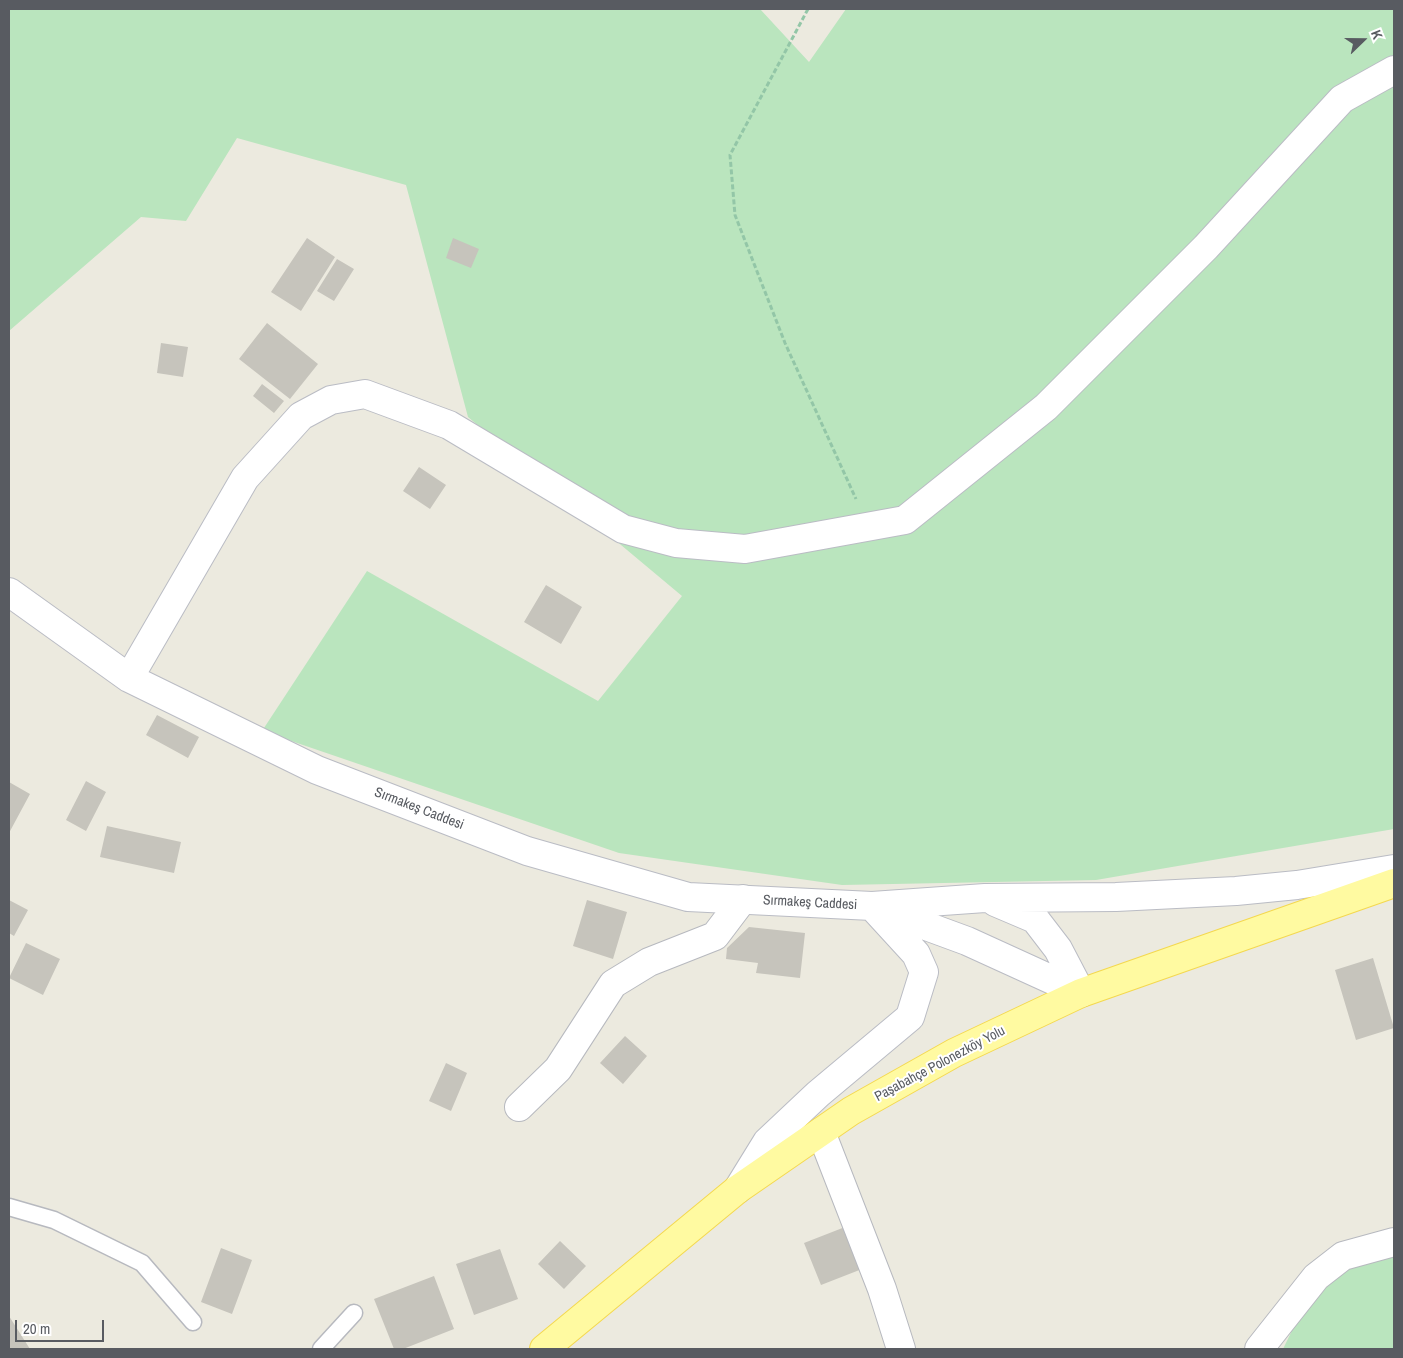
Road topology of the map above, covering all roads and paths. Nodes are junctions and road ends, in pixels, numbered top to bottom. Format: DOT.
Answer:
graph roads {
  1 [pos="808,9"];
  2 [pos="1394,70"];
  3 [pos="870,526"];
  4 [pos="9,592"];
  5 [pos="129,678"];
  6 [pos="1394,869"];
  7 [pos="1394,883"];
  8 [pos="985,898"];
  9 [pos="743,899"];
  10 [pos="872,906"];
  11 [pos="1081,993"];
  12 [pos="519,1107"];
  13 [pos="821,1132"];
  14 [pos="738,1189"];
  15 [pos="9,1207"];
  16 [pos="1394,1242"];
  17 [pos="354,1313"];
  18 [pos="193,1322"];
  19 [pos="321,1349"];
  20 [pos="544,1349"];
  21 [pos="901,1349"];
  22 [pos="1259,1349"];
  1 -- 3 [label="path"];
  2 -- 3 [label="street"];
  3 -- 5 [label="street"];
  4 -- 5 [label="street, Sırmakeş Caddesi"];
  5 -- 9 [label="street, Sırmakeş Caddesi"];
  6 -- 8 [label="street"];
  7 -- 11 [label="main road, Paşabahçe Polonezköy Yolu"];
  8 -- 10 [label="street"];
  8 -- 11 [label="street"];
  9 -- 10 [label="street, Sırmakeş Caddesi"];
  9 -- 12 [label="street"];
  10 -- 11 [label="street"];
  10 -- 14 [label="street"];
  11 -- 13 [label="main road, Paşabahçe Polonezköy Yolu"];
  13 -- 14 [label="main road, Paşabahçe Polonezköy Yolu"];
  13 -- 21 [label="street"];
  14 -- 20 [label="main road, Paşabahçe Polonezköy Yolu"];
  15 -- 18 [label="lane"];
  16 -- 22 [label="street"];
  17 -- 19 [label="lane"];
}
